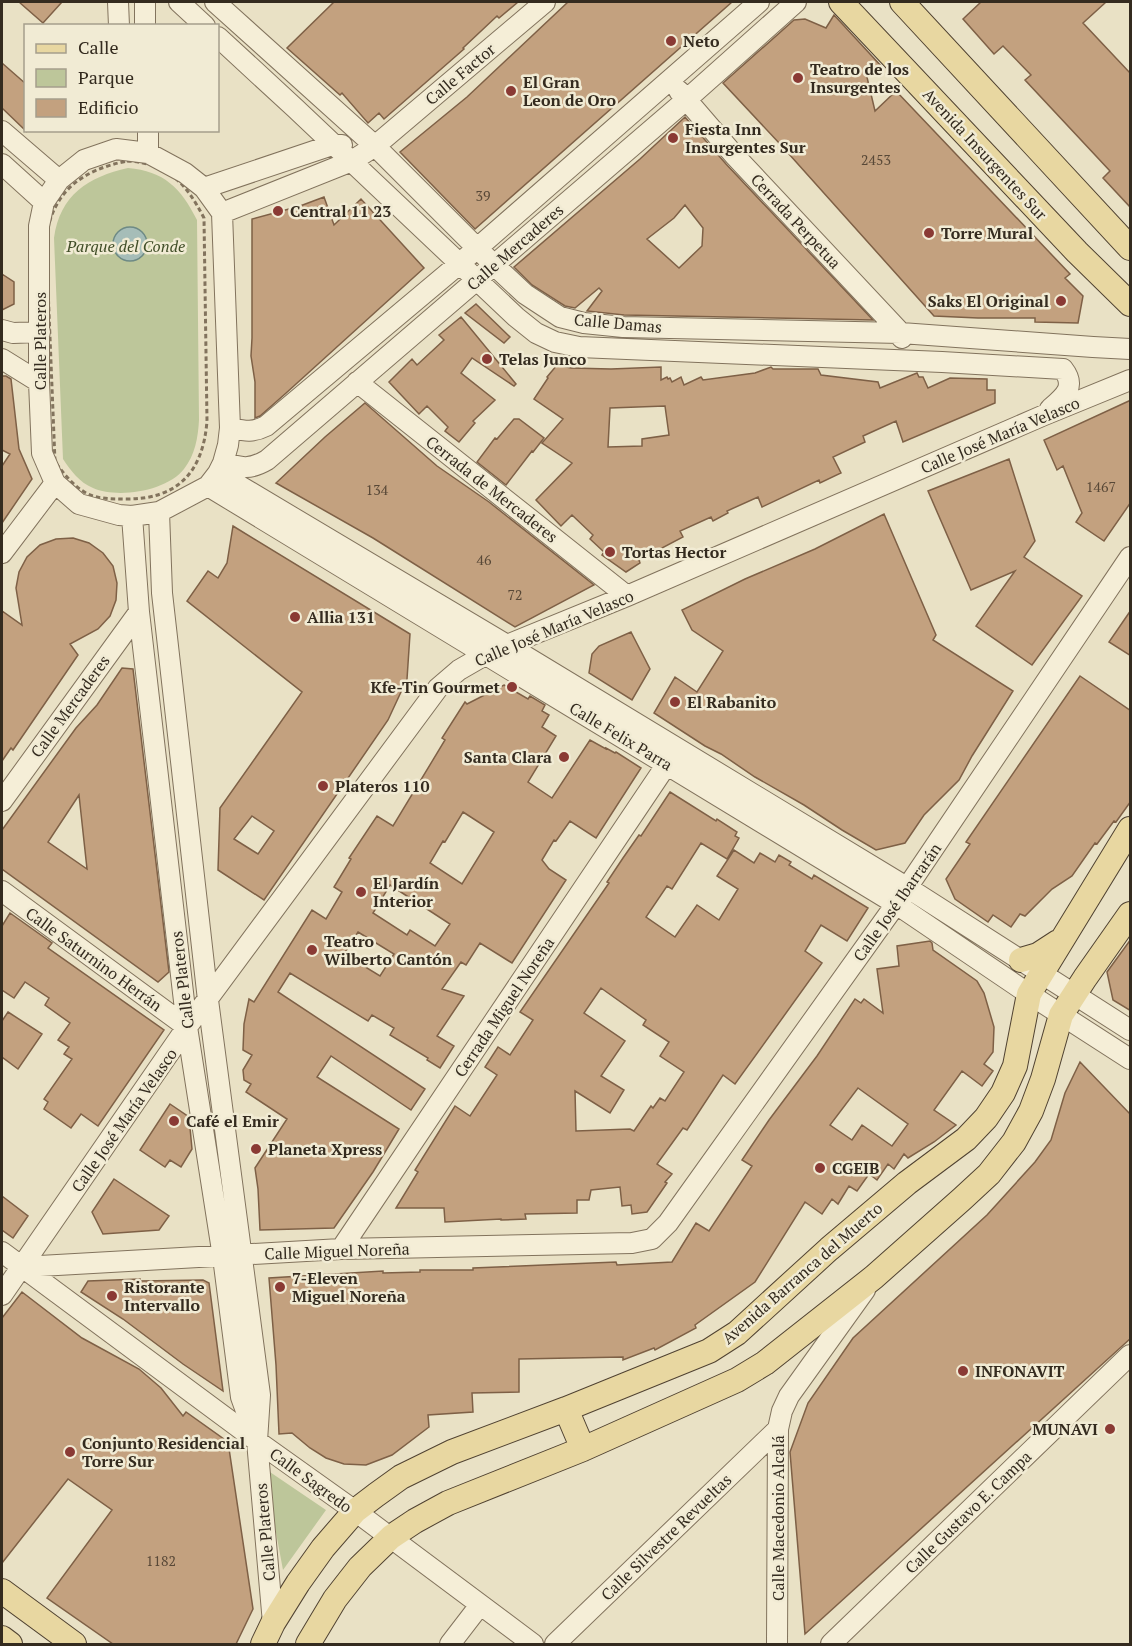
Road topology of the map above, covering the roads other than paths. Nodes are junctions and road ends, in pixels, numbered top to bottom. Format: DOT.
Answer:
graph roads {
  1 [pos="118,2"];
  2 [pos="146,2"];
  3 [pos="179,2"];
  4 [pos="215,2"];
  5 [pos="759,2"];
  6 [pos="796,2"];
  7 [pos="841,2"];
  8 [pos="902,2"];
  9 [pos="542,3"];
  10 [pos="119,24"];
  11 [pos="145,24"];
  12 [pos="203,24"];
  13 [pos="219,38"];
  14 [pos="669,80"];
  15 [pos="692,106"];
  16 [pos="2,131"];
  17 [pos="148,132"];
  18 [pos="116,140"];
  19 [pos="332,145"];
  20 [pos="375,146"];
  21 [pos="148,153"];
  22 [pos="352,161"];
  23 [pos="2,164"];
  24 [pos="58,180"];
  25 [pos="204,188"];
  26 [pos="44,202"];
  27 [pos="222,213"];
  28 [pos="1131,248"];
  29 [pos="477,249"];
  30 [pos="459,264"];
  31 [pos="494,266"];
  32 [pos="476,281"];
  33 [pos="1131,304"];
  34 [pos="2,330"];
  35 [pos="40,332"];
  36 [pos="901,333"];
  37 [pos="1071,345"];
  38 [pos="1131,349"];
  39 [pos="2,359"];
  40 [pos="908,361"];
  41 [pos="1063,369"];
  42 [pos="1131,380"];
  43 [pos="39,382"];
  44 [pos="357,382"];
  45 [pos="1042,416"];
  46 [pos="230,428"];
  47 [pos="216,474"];
  48 [pos="55,483"];
  49 [pos="159,512"];
  50 [pos="132,516"];
  51 [pos="2,553"];
  52 [pos="1131,556"];
  53 [pos="627,596"];
  54 [pos="139,612"];
  55 [pos="507,645"];
  56 [pos="485,655"];
  57 [pos="667,764"];
  58 [pos="2,801"];
  59 [pos="1131,829"];
  60 [pos="908,888"];
  61 [pos="2,891"];
  62 [pos="896,904"];
  63 [pos="1131,914"];
  64 [pos="1031,967"];
  65 [pos="1029,994"];
  66 [pos="207,1000"];
  67 [pos="1067,1004"];
  68 [pos="187,1027"];
  69 [pos="1131,1030"];
  70 [pos="1131,1059"];
  71 [pos="652,1239"];
  72 [pos="341,1249"];
  73 [pos="2,1252"];
  74 [pos="242,1255"];
  75 [pos="223,1257"];
  76 [pos="22,1267"];
  77 [pos="874,1277"];
  78 [pos="2,1295"];
  79 [pos="1131,1355"];
  80 [pos="566,1409"];
  81 [pos="778,1429"];
  82 [pos="257,1441"];
  83 [pos="583,1449"];
  84 [pos="355,1510"];
  85 [pos="391,1537"];
  86 [pos="2,1591"];
  87 [pos="480,1605"];
  88 [pos="268,1634"];
  89 [pos="2,1638"];
  90 [pos="10,1644"];
  91 [pos="74,1644"];
  92 [pos="308,1644"];
  93 [pos="450,1644"];
  94 [pos="533,1644"];
  95 [pos="555,1644"];
  96 [pos="777,1644"];
  97 [pos="831,1644"];
  1 -- 10 [label="street"];
  2 -- 11 [label="street"];
  3 -- 12 [label="street"];
  4 -- 20 [label="street, Calle Damas"];
  5 -- 14 [label="street, Calle Mercaderes"];
  6 -- 15 [label="street, Calle Mercaderes"];
  7 -- 33 [label="main road, Avenida Insurgentes Sur"];
  8 -- 28 [label="main road"];
  9 -- 20 [label="street, Calle Factor"];
  13 -- 19 [label="street, Calle Damas"];
  14 -- 15 [label="street, Cerrada Perpetua"];
  14 -- 29 [label="street, Calle Mercaderes"];
  15 -- 31 [label="street, Calle Mercaderes"];
  15 -- 36 [label="street, Cerrada Perpetua"];
  16 -- 24 [label="street"];
  17 -- 21 [label="street"];
  18 -- 21 [label="street, Calle Plateros"];
  18 -- 24 [label="street, Calle Plateros"];
  19 -- 20 [label="street"];
  19 -- 22 [label="street, Calle Damas"];
  19 -- 25 [label="street"];
  20 -- 22 [label="street, Calle Factor"];
  20 -- 29 [label="street, Calle Damas"];
  21 -- 25 [label="street, Calle Plateros"];
  22 -- 27 [label="street, Calle Factor"];
  22 -- 30 [label="street, Calle Damas"];
  23 -- 26 [label="street"];
  24 -- 26 [label="street, Calle Plateros"];
  25 -- 27 [label="street, Calle Plateros"];
  26 -- 35 [label="street, Calle Plateros"];
  27 -- 46 [label="street"];
  29 -- 30 [label="street, Calle Mercaderes"];
  29 -- 31 [label="street, Calle Damas"];
  30 -- 32 [label="street, Calle Damas"];
  30 -- 46 [label="street, Calle Mercaderes"];
  31 -- 32 [label="street, Calle Mercaderes"];
  31 -- 36 [label="street, Calle Damas"];
  32 -- 40 [label="street, Calle Damas"];
  32 -- 44 [label="street, Calle Mercaderes"];
  34 -- 35 [label="street"];
  35 -- 43 [label="street, Calle Plateros"];
  36 -- 37 [label="street, Calle Damas"];
  36 -- 40 [label="street"];
  37 -- 38 [label="street, Calle Damas"];
  37 -- 41 [label="street"];
  39 -- 43 [label="street"];
  40 -- 41 [label="street, Calle Damas"];
  41 -- 45 [label="street"];
  42 -- 45 [label="street, Calle José María Velasco"];
  43 -- 48 [label="street, Calle Plateros"];
  44 -- 47 [label="street, Calle Mercaderes"];
  44 -- 53 [label="street, Cerrada de Mercaderes"];
  45 -- 53 [label="street, Calle José María Velasco"];
  46 -- 47 [label="street"];
  47 -- 49 [label="street, Calle Plateros"];
  47 -- 55 [label="street, Calle Felix Parra"];
  47 -- 56 [label="street, Calle Felix Parra"];
  48 -- 50 [label="street, Calle Plateros"];
  48 -- 51 [label="street"];
  49 -- 50 [label="street, Calle Plateros"];
  49 -- 66 [label="street, Calle Plateros"];
  50 -- 54 [label="street, Calle Plateros"];
  52 -- 60 [label="street, Calle José Ibarrarán"];
  53 -- 55 [label="street, Calle José María Velasco"];
  54 -- 58 [label="street, Calle Mercaderes"];
  54 -- 68 [label="street, Calle Plateros"];
  55 -- 56 [label="street, Calle José María Velasco"];
  55 -- 60 [label="street, Calle Felix Parra"];
  56 -- 57 [label="street, Calle Felix Parra"];
  56 -- 66 [label="street, Calle José María Velasco"];
  57 -- 62 [label="street, Calle Felix Parra"];
  57 -- 72 [label="street, Cerrada Miguel Noreña"];
  59 -- 64 [label="main road, Avenida Barranca del Muerto"];
  60 -- 62 [label="street, Calle José Ibarrarán"];
  60 -- 64 [label="street, Calle Felix Parra"];
  61 -- 68 [label="street, Calle Saturnino Herrán"];
  62 -- 65 [label="street, Calle Felix Parra"];
  62 -- 71 [label="street, Calle José Ibarrarán"];
  63 -- 67 [label="main road"];
  64 -- 65 [label="main road, Avenida Barranca del Muerto"];
  64 -- 67 [label="street, Calle Felix Parra"];
  65 -- 67 [label="street, Calle Felix Parra"];
  65 -- 80 [label="main road, Avenida Barranca del Muerto"];
  66 -- 68 [label="street, Calle José María Velasco"];
  66 -- 74 [label="street, Calle Plateros"];
  67 -- 69 [label="street"];
  67 -- 70 [label="street"];
  67 -- 77 [label="main road"];
  68 -- 75 [label="street, Calle Plateros"];
  68 -- 76 [label="street, Calle José María Velasco"];
  71 -- 72 [label="street, Calle Miguel Noreña"];
  72 -- 74 [label="street, Calle Miguel Noreña"];
  73 -- 76 [label="street, Calle Sagredo"];
  74 -- 75 [label="street, Calle Miguel Noreña"];
  74 -- 82 [label="street, Calle Plateros"];
  75 -- 76 [label="street, Calle Miguel Noreña"];
  75 -- 82 [label="street, Calle Plateros"];
  76 -- 78 [label="street, Calle José María Velasco"];
  76 -- 82 [label="street, Calle Sagredo"];
  77 -- 81 [label="street, Calle Macedonio Alcalá"];
  77 -- 83 [label="main road"];
  79 -- 97 [label="street, Calle Gustavo E. Campa"];
  80 -- 83 [label="main road"];
  80 -- 84 [label="main road, Avenida Barranca del Muerto"];
  81 -- 95 [label="street, Calle Silvestre Revueltas"];
  81 -- 96 [label="street, Calle Macedonio Alcalá"];
  82 -- 84 [label="street, Calle Sagredo"];
  82 -- 88 [label="street, Calle Plateros"];
  83 -- 85 [label="main road"];
  84 -- 85 [label="street, Calle Sagredo"];
  84 -- 88 [label="main road, Avenida Barranca del Muerto"];
  85 -- 87 [label="street, Calle Sagredo"];
  85 -- 92 [label="main road"];
  86 -- 91 [label="main road"];
  87 -- 93 [label="street"];
  87 -- 94 [label="street, Calle Sagredo"];
  89 -- 90 [label="main road"];
}
